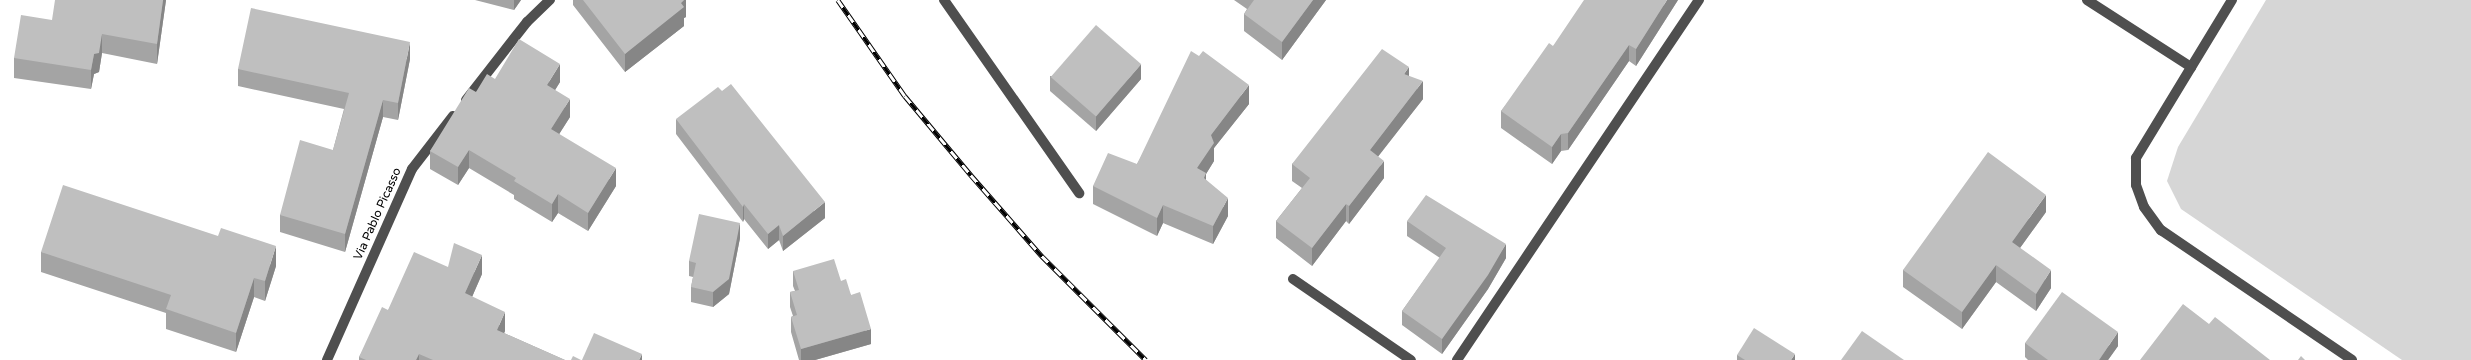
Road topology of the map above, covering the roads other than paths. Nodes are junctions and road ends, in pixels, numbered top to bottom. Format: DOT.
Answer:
graph roads {
  1 [pos="550,0"];
  2 [pos="944,0"];
  3 [pos="1698,0"];
  4 [pos="2087,0"];
  5 [pos="2232,0"];
  6 [pos="2192,67"];
  7 [pos="1079,193"];
  8 [pos="1293,279"];
  9 [pos="328,360"];
  10 [pos="1411,360"];
  11 [pos="1457,360"];
  12 [pos="2352,360"];
  1 -- 9 [label="street, Via Pablo Picasso"];
  2 -- 7 [label="street"];
  3 -- 11 [label="street"];
  4 -- 6 [label="street"];
  5 -- 6 [label="street"];
  6 -- 12 [label="street"];
  8 -- 10 [label="street"];
}
